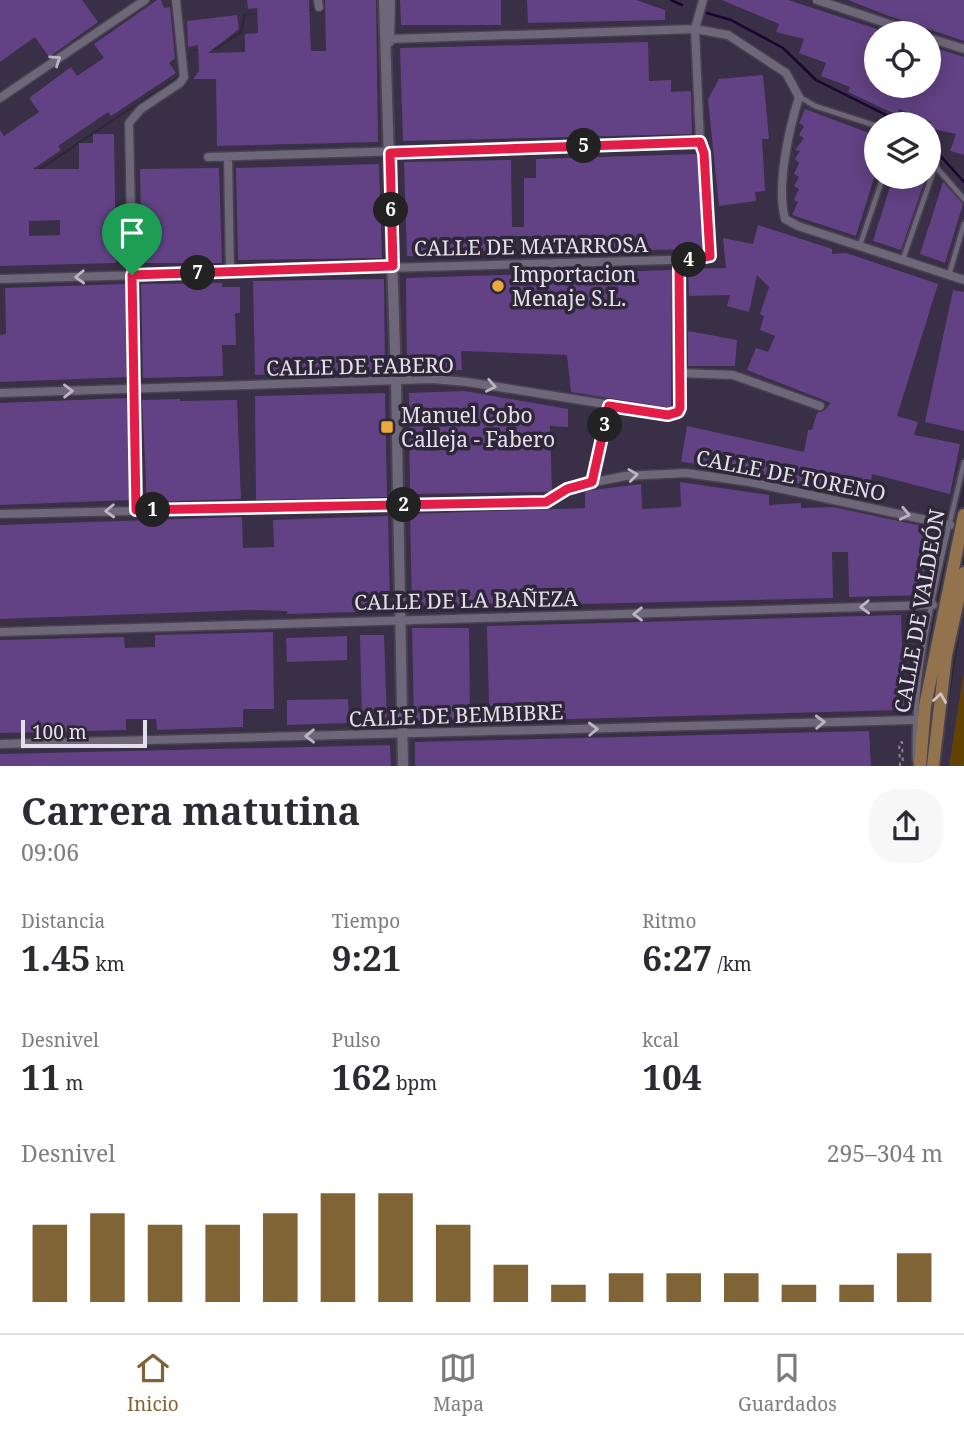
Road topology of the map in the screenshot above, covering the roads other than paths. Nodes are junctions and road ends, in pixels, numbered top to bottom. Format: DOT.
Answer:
graph roads {
  1 [pos="145,0"];
  2 [pos="176,0"];
  3 [pos="384,0"];
  4 [pos="391,0"];
  5 [pos="703,0"];
  6 [pos="817,0"];
  7 [pos="880,21"];
  8 [pos="695,29"];
  9 [pos="390,39"];
  10 [pos="941,42"];
  11 [pos="964,49"];
  12 [pos="388,63"];
  13 [pos="799,97"];
  14 [pos="0,98"];
  15 [pos="864,122"];
  16 [pos="700,142"];
  17 [pos="390,153"];
  18 [pos="228,156"];
  19 [pos="208,157"];
  20 [pos="941,170"];
  21 [pos="879,189"];
  22 [pos="928,189"];
  23 [pos="964,199"];
  24 [pos="964,224"];
  25 [pos="860,245"];
  26 [pos="904,259"];
  27 [pos="679,261"];
  28 [pos="393,266"];
  29 [pos="230,272"];
  30 [pos="132,275"];
  31 [pos="949,275"];
  32 [pos="0,279"];
  33 [pos="964,280"];
  34 [pos="680,373"];
  35 [pos="396,381"];
  36 [pos="134,390"];
  37 [pos="0,393"];
  38 [pos="609,406"];
  39 [pos="820,406"];
  40 [pos="964,462"];
  41 [pos="592,482"];
  42 [pos="398,505"];
  43 [pos="136,510"];
  44 [pos="0,514"];
  45 [pos="964,515"];
  46 [pos="950,525"];
  47 [pos="964,573"];
  48 [pos="933,604"];
  49 [pos="402,618"];
  50 [pos="0,632"];
  51 [pos="914,720"];
  52 [pos="402,734"];
  53 [pos="0,744"];
  54 [pos="403,766"];
  55 [pos="917,766"];
  56 [pos="933,766"];
  14 -- 1 [label="street, one-way"];
  2 -- 30 [label="street"];
  3 -- 12 [label="street"];
  4 -- 9 [label="street"];
  5 -- 8 [label="street"];
  6 -- 7 [label="street"];
  8 -- 9 [label="street"];
  8 -- 13 [label="street"];
  8 -- 16 [label="street"];
  9 -- 12 [label="street"];
  10 -- 11 [label="street"];
  12 -- 17 [label="street"];
  13 -- 15 [label="lane"];
  13 -- 25 [label="street"];
  16 -- 17 [label="street"];
  16 -- 27 [label="street"];
  17 -- 18 [label="street"];
  17 -- 28 [label="street"];
  18 -- 19 [label="street"];
  18 -- 29 [label="street"];
  20 -- 23 [label="lane"];
  21 -- 25 [label="lane"];
  22 -- 26 [label="lane"];
  24 -- 31 [label="lane"];
  25 -- 26 [label="street"];
  26 -- 31 [label="street"];
  27 -- 28 [label="street, CALLE DE MATARROSA"];
  27 -- 34 [label="street, CALLE DE MATARROSA"];
  28 -- 29 [label="street, CALLE DE MATARROSA"];
  28 -- 35 [label="street"];
  29 -- 30 [label="street, CALLE DE MATARROSA"];
  30 -- 32 [label="street, CALLE DE MATARROSA, one-way"];
  30 -- 36 [label="street"];
  31 -- 33 [label="street"];
  34 -- 38 [label="street, CALLE DE FABERO"];
  34 -- 39 [label="street"];
  35 -- 36 [label="street, CALLE DE FABERO"];
  35 -- 38 [label="street, CALLE DE FABERO, one-way"];
  35 -- 42 [label="street"];
  37 -- 36 [label="street, CALLE DE FABERO, one-way"];
  36 -- 43 [label="street"];
  38 -- 41 [label="street"];
  40 -- 46 [label="lane, CALLE DE VALDEÓN"];
  41 -- 42 [label="street, CALLE DE TORENO"];
  41 -- 46 [label="street, CALLE DE TORENO, one-way"];
  42 -- 43 [label="street, CALLE DE TORENO"];
  42 -- 49 [label="street"];
  43 -- 44 [label="street, CALLE DE TORENO, one-way"];
  45 -- 55 [label="main road"];
  46 -- 48 [label="lane, CALLE DE VALDEÓN"];
  56 -- 47 [label="main road, one-way"];
  48 -- 49 [label="street, CALLE DE LA BAÑEZA, one-way"];
  48 -- 51 [label="lane, CALLE DE VALDEÓN"];
  49 -- 50 [label="street, CALLE DE LA BAÑEZA"];
  49 -- 52 [label="street"];
  52 -- 51 [label="street, CALLE DE BEMBIBRE, one-way"];
  51 -- 55 [label="lane, CALLE DE VALDEÓN"];
  52 -- 53 [label="street, CALLE DE BEMBIBRE, one-way"];
  52 -- 54 [label="street"];
}
